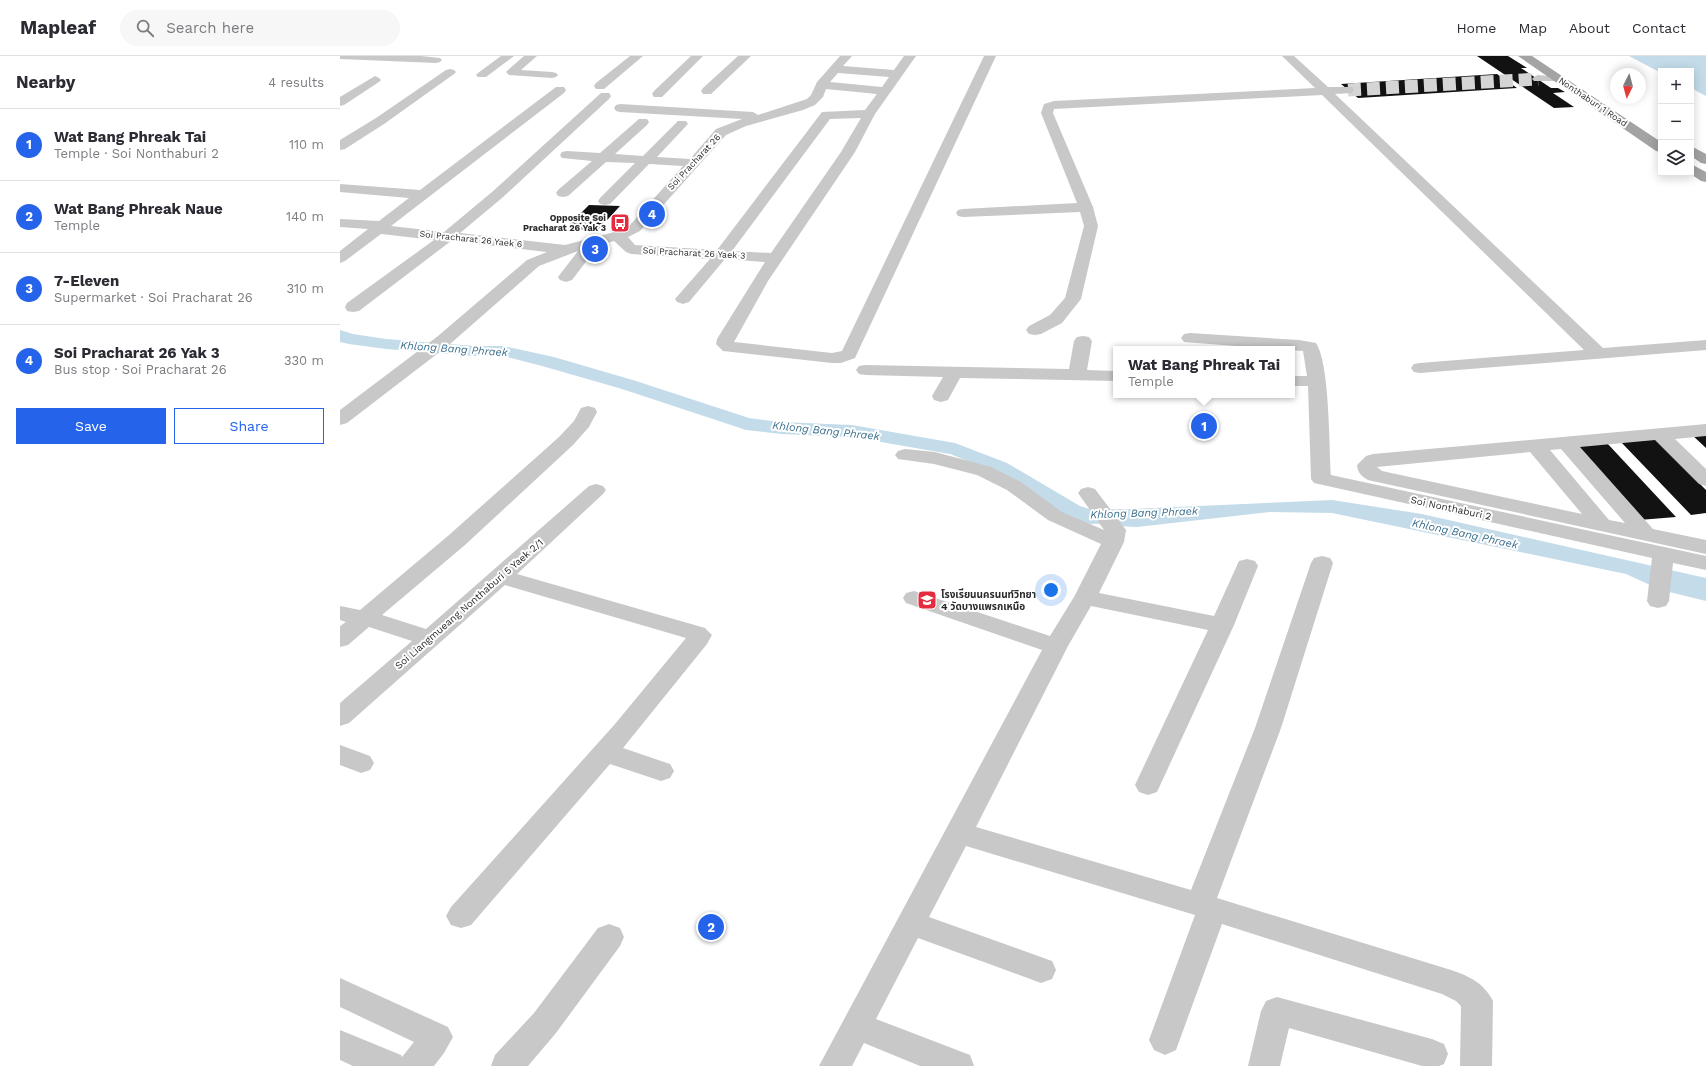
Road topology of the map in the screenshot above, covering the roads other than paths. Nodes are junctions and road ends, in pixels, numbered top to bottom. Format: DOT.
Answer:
graph roads {
  1 [pos="340,56"];
  2 [pos="508,56"];
  3 [pos="532,56"];
  4 [pos="637,56"];
  5 [pos="697,56"];
  6 [pos="745,56"];
  7 [pos="846,56"];
  8 [pos="910,56"];
  9 [pos="990,56"];
  10 [pos="1288,56"];
  11 [pos="1524,56"];
  12 [pos="1542,56"];
  13 [pos="436,60"];
  14 [pos="834,69"];
  15 [pos="450,72"];
  16 [pos="897,74"];
  17 [pos="482,75"];
  18 [pos="552,75"];
  19 [pos="1558,79"];
  20 [pos="375,80"];
  21 [pos="1538,80"];
  22 [pos="821,85"];
  23 [pos="560,90"];
  24 [pos="1348,90"];
  25 [pos="707,91"];
  26 [pos="886,91"];
  27 [pos="1325,91"];
  28 [pos="658,94"];
  29 [pos="1610,100"];
  30 [pos="340,102"];
  31 [pos="620,108"];
  32 [pos="869,114"];
  33 [pos="762,117"];
  34 [pos="642,122"];
  35 [pos="682,124"];
  36 [pos="340,146"];
  37 [pos="1658,146"];
  38 [pos="1694,152"];
  39 [pos="567,155"];
  40 [pos="603,157"];
  41 [pos="646,160"];
  42 [pos="1706,160"];
  43 [pos="692,163"];
  44 [pos="1694,170"];
  45 [pos="1706,178"];
  46 [pos="340,188"];
  47 [pos="563,193"];
  48 [pos="423,195"];
  49 [pos="605,200"];
  50 [pos="1086,207"];
  51 [pos="963,213"];
  52 [pos="340,223"];
  53 [pos="380,228"];
  54 [pos="618,236"];
  55 [pos="447,237"];
  56 [pos="593,242"];
  57 [pos="565,250"];
  58 [pos="721,255"];
  59 [pos="340,258"];
  60 [pos="776,258"];
  61 [pos="566,277"];
  62 [pos="683,300"];
  63 [pos="353,307"];
  64 [pos="1035,330"];
  65 [pos="1190,338"];
  66 [pos="1083,341"];
  67 [pos="1706,345"];
  68 [pos="1599,354"];
  69 [pos="1420,368"];
  70 [pos="865,370"];
  71 [pos="954,373"];
  72 [pos="1077,375"];
  73 [pos="1113,376"];
  74 [pos="1295,381"];
  75 [pos="1317,381"];
  76 [pos="941,396"];
  77 [pos="588,412"];
  78 [pos="340,419"];
  79 [pos="1706,430"];
  80 [pos="1659,434"];
  81 [pos="1565,442"];
  82 [pos="1535,445"];
  83 [pos="904,455"];
  84 [pos="1706,480"];
  85 [pos="596,490"];
  86 [pos="1093,499"];
  87 [pos="1603,526"];
  88 [pos="1647,535"];
  89 [pos="1114,536"];
  90 [pos="1706,547"];
  91 [pos="1662,558"];
  92 [pos="1322,563"];
  93 [pos="1706,563"];
  94 [pos="1247,566"];
  95 [pos="500,576"];
  96 [pos="1085,597"];
  97 [pos="1658,597"];
  98 [pos="914,598"];
  99 [pos="340,613"];
  100 [pos="365,618"];
  101 [pos="1222,625"];
  102 [pos="430,638"];
  103 [pos="340,639"];
  104 [pos="1056,646"];
  105 [pos="340,717"];
  106 [pos="605,752"];
  107 [pos="661,771"];
  108 [pos="1148,785"];
  109 [pos="959,834"];
  110 [pos="1206,907"];
  111 [pos="461,916"];
  112 [pos="925,929"];
  113 [pos="609,937"];
  114 [pos="1041,970"];
  115 [pos="340,992"];
  116 [pos="872,1032"];
  117 [pos="1165,1040"];
  118 [pos="340,1046"];
  119 [pos="1432,1054"];
  120 [pos="390,1066"];
  121 [pos="414,1066"];
  122 [pos="507,1066"];
  123 [pos="835,1066"];
  124 [pos="958,1066"];
  125 [pos="1264,1066"];
  126 [pos="1476,1066"];
  1 -- 13 [label="street"];
  2 -- 17 [label="street"];
  3 -- 18 [label="street"];
  4 -- 55 [label="street"];
  5 -- 28 [label="street"];
  6 -- 25 [label="street"];
  7 -- 14 [label="street, Soi Pracharat 26"];
  8 -- 16 [label="street"];
  9 -- 60 [label="street"];
  10 -- 27 [label="street"];
  11 -- 19 [label="main road, Nonthaburi 1 Road"];
  12 -- 29 [label="main road, Nonthaburi 1 Road"];
  14 -- 16 [label="street"];
  14 -- 22 [label="street, Soi Pracharat 26"];
  15 -- 36 [label="street"];
  16 -- 26 [label="street"];
  19 -- 21 [label="street"];
  19 -- 37 [label="main road, Nonthaburi 1 Road"];
  20 -- 30 [label="street"];
  22 -- 26 [label="street"];
  22 -- 33 [label="street, Soi Pracharat 26"];
  23 -- 48 [label="street"];
  24 -- 27 [label="street"];
  26 -- 32 [label="street"];
  27 -- 50 [label="street"];
  27 -- 68 [label="street"];
  31 -- 33 [label="street"];
  32 -- 58 [label="street"];
  32 -- 60 [label="street"];
  33 -- 43 [label="street, Soi Pracharat 26"];
  34 -- 40 [label="street"];
  35 -- 41 [label="street"];
  38 -- 42 [label="main road"];
  39 -- 40 [label="street"];
  40 -- 41 [label="street"];
  40 -- 47 [label="street"];
  41 -- 43 [label="street"];
  41 -- 49 [label="street"];
  43 -- 54 [label="street, Soi Pracharat 26"];
  44 -- 45 [label="main road"];
  46 -- 48 [label="street"];
  48 -- 53 [label="street"];
  50 -- 51 [label="street"];
  50 -- 64 [label="street"];
  52 -- 53 [label="street, Soi Pracharat 26 Yaek 6"];
  53 -- 55 [label="street, Soi Pracharat 26 Yaek 6"];
  53 -- 59 [label="street"];
  54 -- 56 [label="street, Soi Pracharat 26"];
  54 -- 58 [label="street, Soi Pracharat 26 Yaek 3"];
  55 -- 57 [label="street, Soi Pracharat 26 Yaek 6"];
  55 -- 63 [label="street"];
  56 -- 57 [label="street, Soi Pracharat 26"];
  56 -- 61 [label="street"];
  57 -- 78 [label="street, Soi Pracharat 26"];
  58 -- 60 [label="street, Soi Pracharat 26 Yaek 3"];
  58 -- 62 [label="street"];
  65 -- 75 [label="street, Soi Nonthaburi 2"];
  66 -- 72 [label="street"];
  67 -- 68 [label="street"];
  68 -- 69 [label="street"];
  70 -- 71 [label="street"];
  71 -- 72 [label="street"];
  71 -- 76 [label="street"];
  72 -- 73 [label="street"];
  74 -- 75 [label="street"];
  75 -- 91 [label="street, Soi Nonthaburi 2"];
  77 -- 100 [label="street"];
  79 -- 80 [label="street"];
  80 -- 81 [label="street"];
  80 -- 84 [label="street"];
  81 -- 82 [label="street"];
  81 -- 88 [label="street"];
  82 -- 87 [label="street"];
  82 -- 87 [label="street"];
  83 -- 89 [label="street"];
  85 -- 95 [label="street, Soi Liangmueang Nonthaburi 5 Yaek 2/1"];
  86 -- 89 [label="street"];
  87 -- 88 [label="street"];
  88 -- 90 [label="street"];
  89 -- 96 [label="street"];
  91 -- 93 [label="street, Soi Nonthaburi 2"];
  91 -- 97 [label="street"];
  92 -- 110 [label="street"];
  94 -- 101 [label="street"];
  95 -- 102 [label="street, Soi Liangmueang Nonthaburi 5 Yaek 2/1"];
  95 -- 106 [label="street"];
  96 -- 101 [label="street"];
  96 -- 104 [label="street"];
  98 -- 104 [label="street"];
  99 -- 100 [label="street"];
  100 -- 102 [label="street"];
  100 -- 103 [label="street"];
  101 -- 108 [label="street"];
  102 -- 105 [label="street, Soi Liangmueang Nonthaburi 5 Yaek 2/1"];
  104 -- 109 [label="street"];
  106 -- 107 [label="street"];
  106 -- 111 [label="street"];
  109 -- 110 [label="street"];
  109 -- 112 [label="street"];
  110 -- 117 [label="street"];
  110 -- 126 [label="street"];
  112 -- 114 [label="street"];
  112 -- 116 [label="street"];
  113 -- 122 [label="street"];
  115 -- 121 [label="street"];
  116 -- 123 [label="street"];
  116 -- 124 [label="street"];
  118 -- 120 [label="street"];
  119 -- 125 [label="street"];
}
